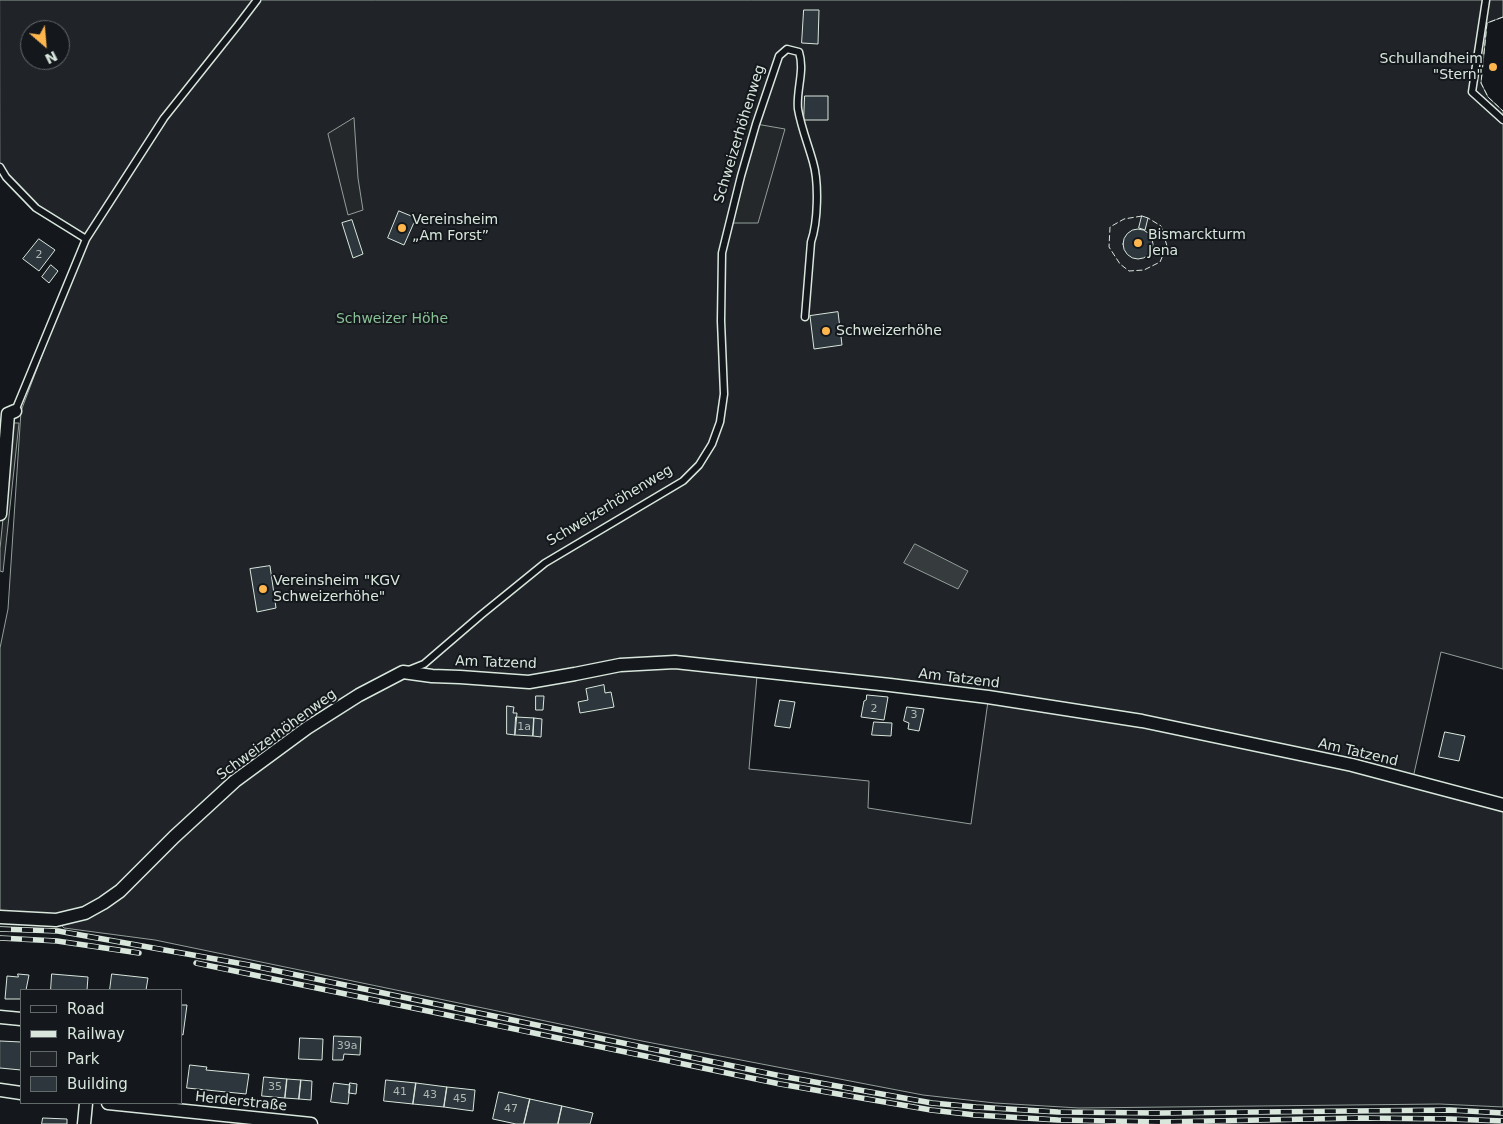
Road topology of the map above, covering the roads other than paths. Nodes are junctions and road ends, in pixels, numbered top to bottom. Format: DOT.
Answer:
graph roads {
  1 [pos="257,0"];
  2 [pos="1486,0"];
  3 [pos="1503,120"];
  4 [pos="0,167"];
  5 [pos="86,239"];
  6 [pos="805,317"];
  7 [pos="8,411"];
  8 [pos="0,514"];
  9 [pos="403,672"];
  10 [pos="1503,805"];
  11 [pos="0,917"];
  12 [pos="0,1017"];
  13 [pos="20,1019"];
  14 [pos="0,1090"];
  15 [pos="20,1092"];
  16 [pos="86,1104"];
  17 [pos="118,1104"];
  18 [pos="84,1124"];
  19 [pos="311,1124"];
  1 -- 5 [label="lane"];
  2 -- 3 [label="lane"];
  4 -- 5 [label="lane"];
  5 -- 7 [label="lane"];
  6 -- 9 [label="lane, Schweizerhöhenweg"];
  7 -- 8 [label="street"];
  9 -- 10 [label="street, Am Tatzend"];
  9 -- 11 [label="street, Schweizerhöhenweg"];
  12 -- 13 [label="street"];
  14 -- 15 [label="street"];
  16 -- 18 [label="street"];
  17 -- 19 [label="street, Herderstraße"];
}
